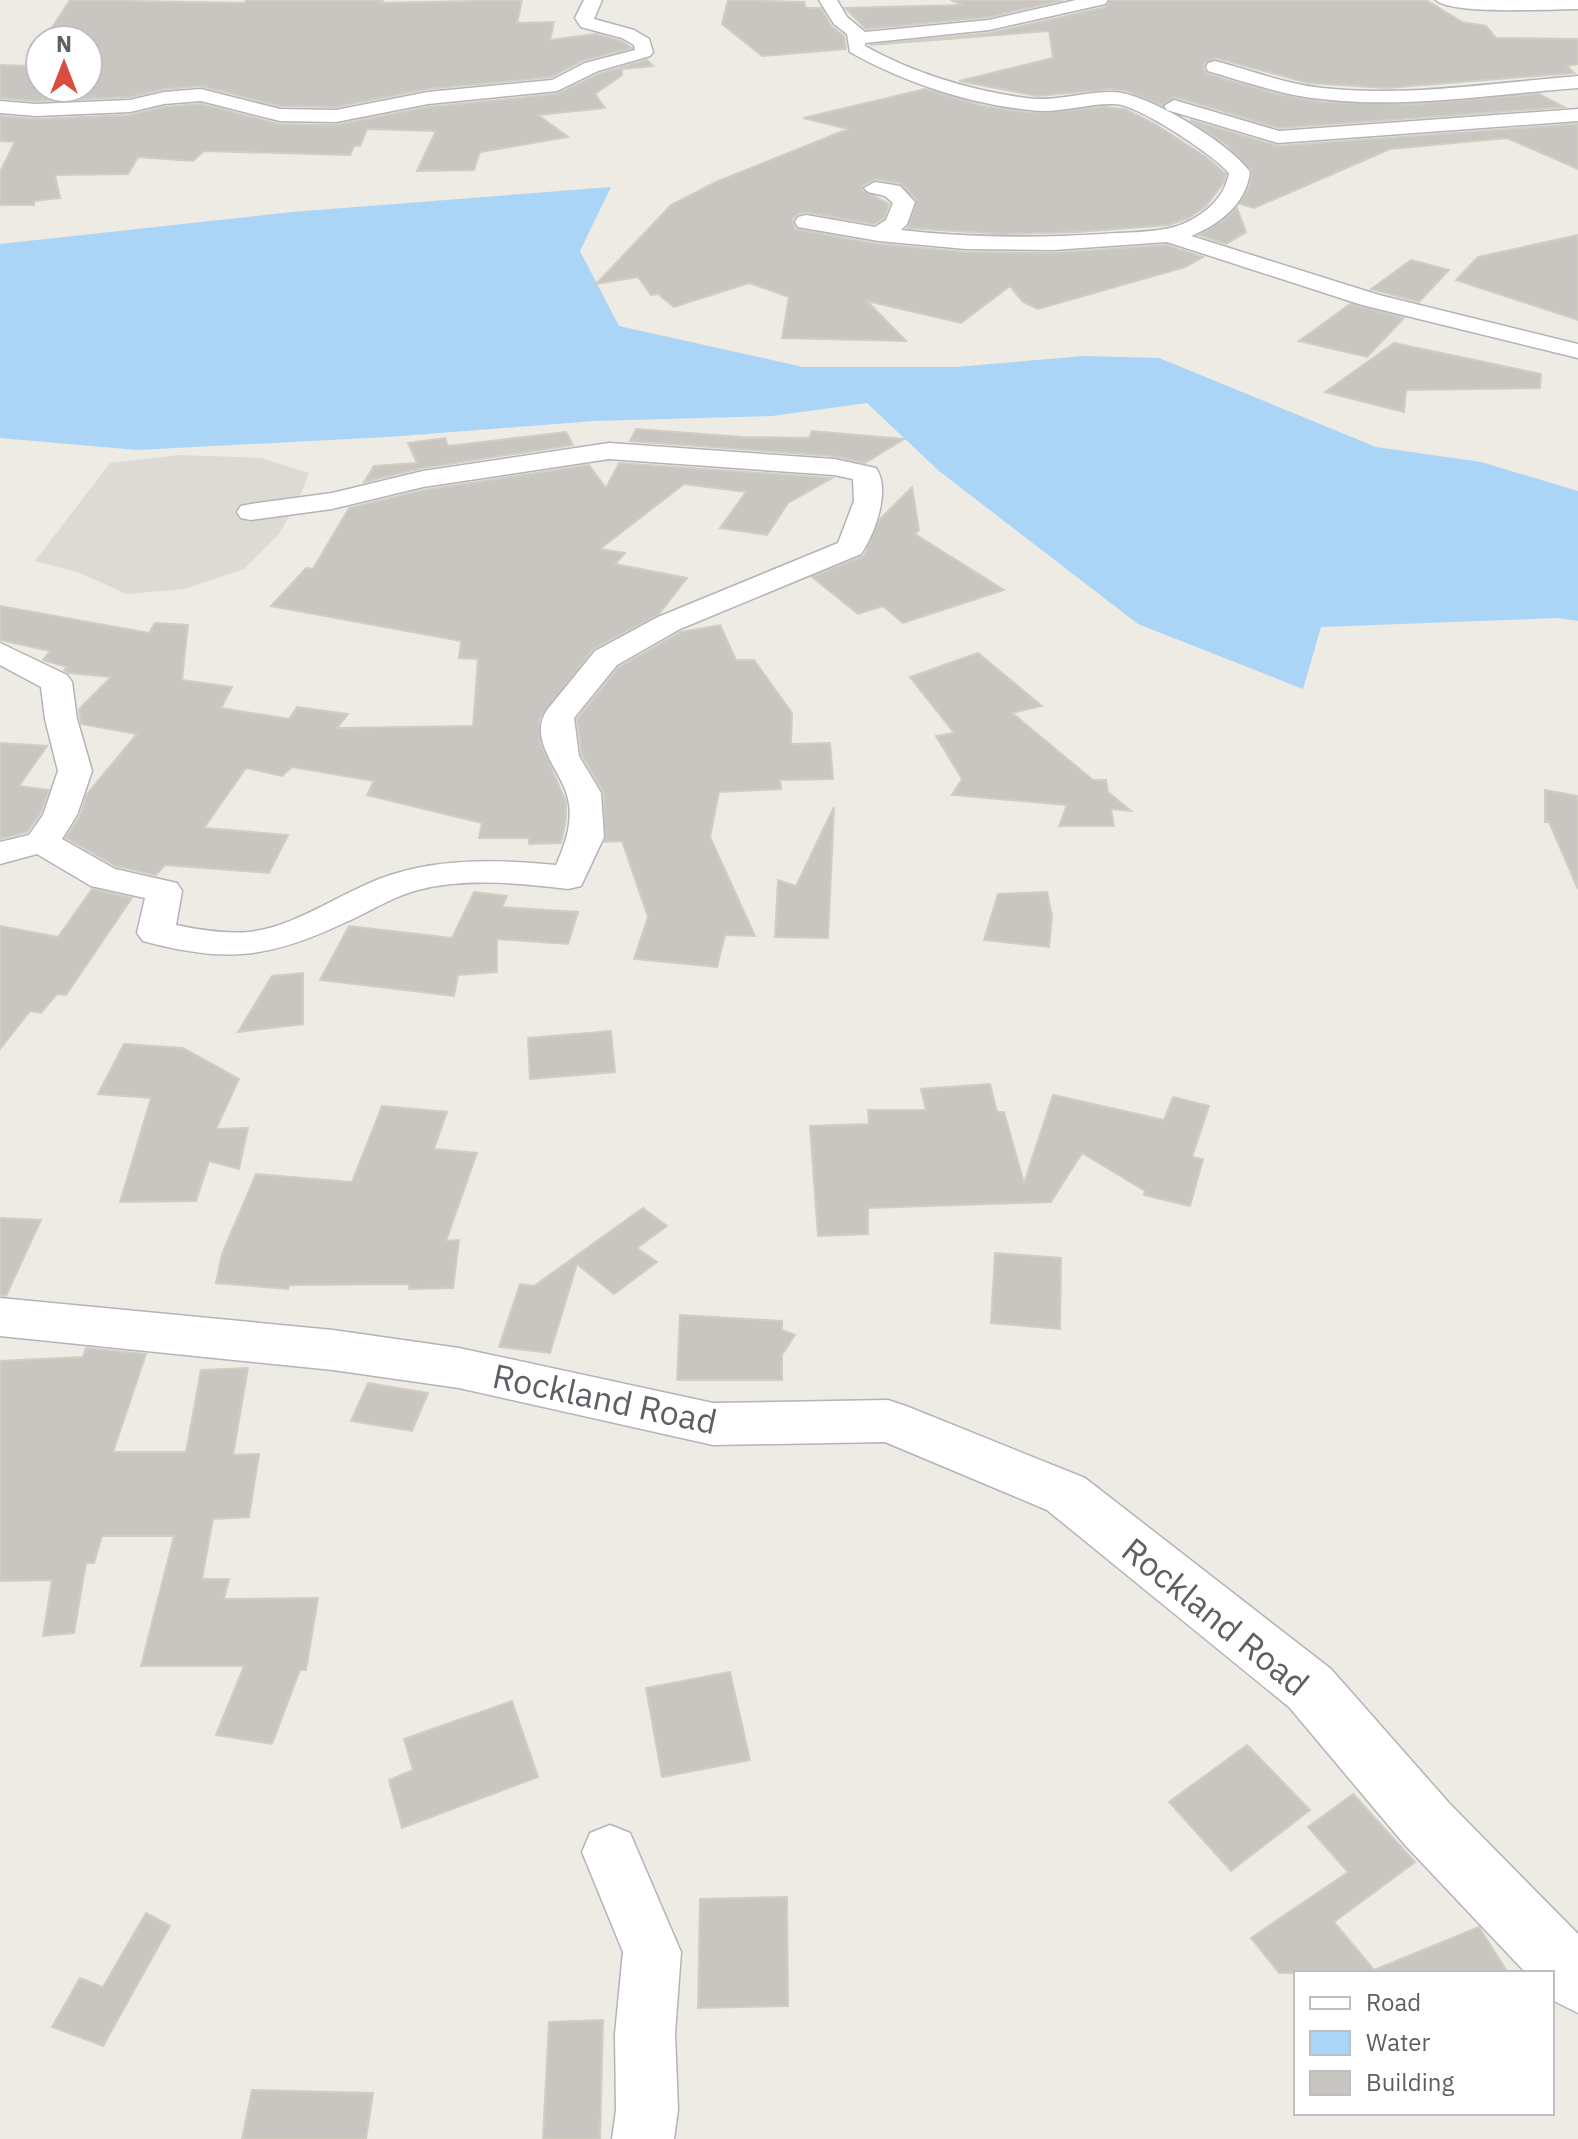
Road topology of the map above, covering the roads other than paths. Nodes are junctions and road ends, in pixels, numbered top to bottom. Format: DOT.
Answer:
graph roads {
  1 [pos="593,0"];
  2 [pos="828,0"];
  3 [pos="1099,0"];
  4 [pos="1445,0"];
  5 [pos="1578,3"];
  6 [pos="856,38"];
  7 [pos="1215,67"];
  8 [pos="1578,82"];
  9 [pos="1119,96"];
  10 [pos="0,107"];
  11 [pos="1578,115"];
  12 [pos="875,188"];
  13 [pos="806,222"];
  14 [pos="879,234"];
  15 [pos="1167,235"];
  16 [pos="1578,351"];
  17 [pos="251,512"];
  18 [pos="0,652"];
  19 [pos="42,842"];
  20 [pos="0,853"];
  21 [pos="0,1317"];
  22 [pos="610,1852"];
  23 [pos="1578,1980"];
  24 [pos="643,2139"];
  1 -- 10 [label="street"];
  2 -- 6 [label="street"];
  3 -- 6 [label="street"];
  4 -- 5 [label="street"];
  6 -- 9 [label="street"];
  7 -- 8 [label="street"];
  9 -- 11 [label="street"];
  9 -- 15 [label="street"];
  12 -- 14 [label="street"];
  13 -- 14 [label="street"];
  14 -- 15 [label="street"];
  15 -- 16 [label="street"];
  17 -- 19 [label="street"];
  18 -- 19 [label="street"];
  19 -- 20 [label="street"];
  21 -- 23 [label="street, Rockland Road"];
  22 -- 24 [label="street"];
}
